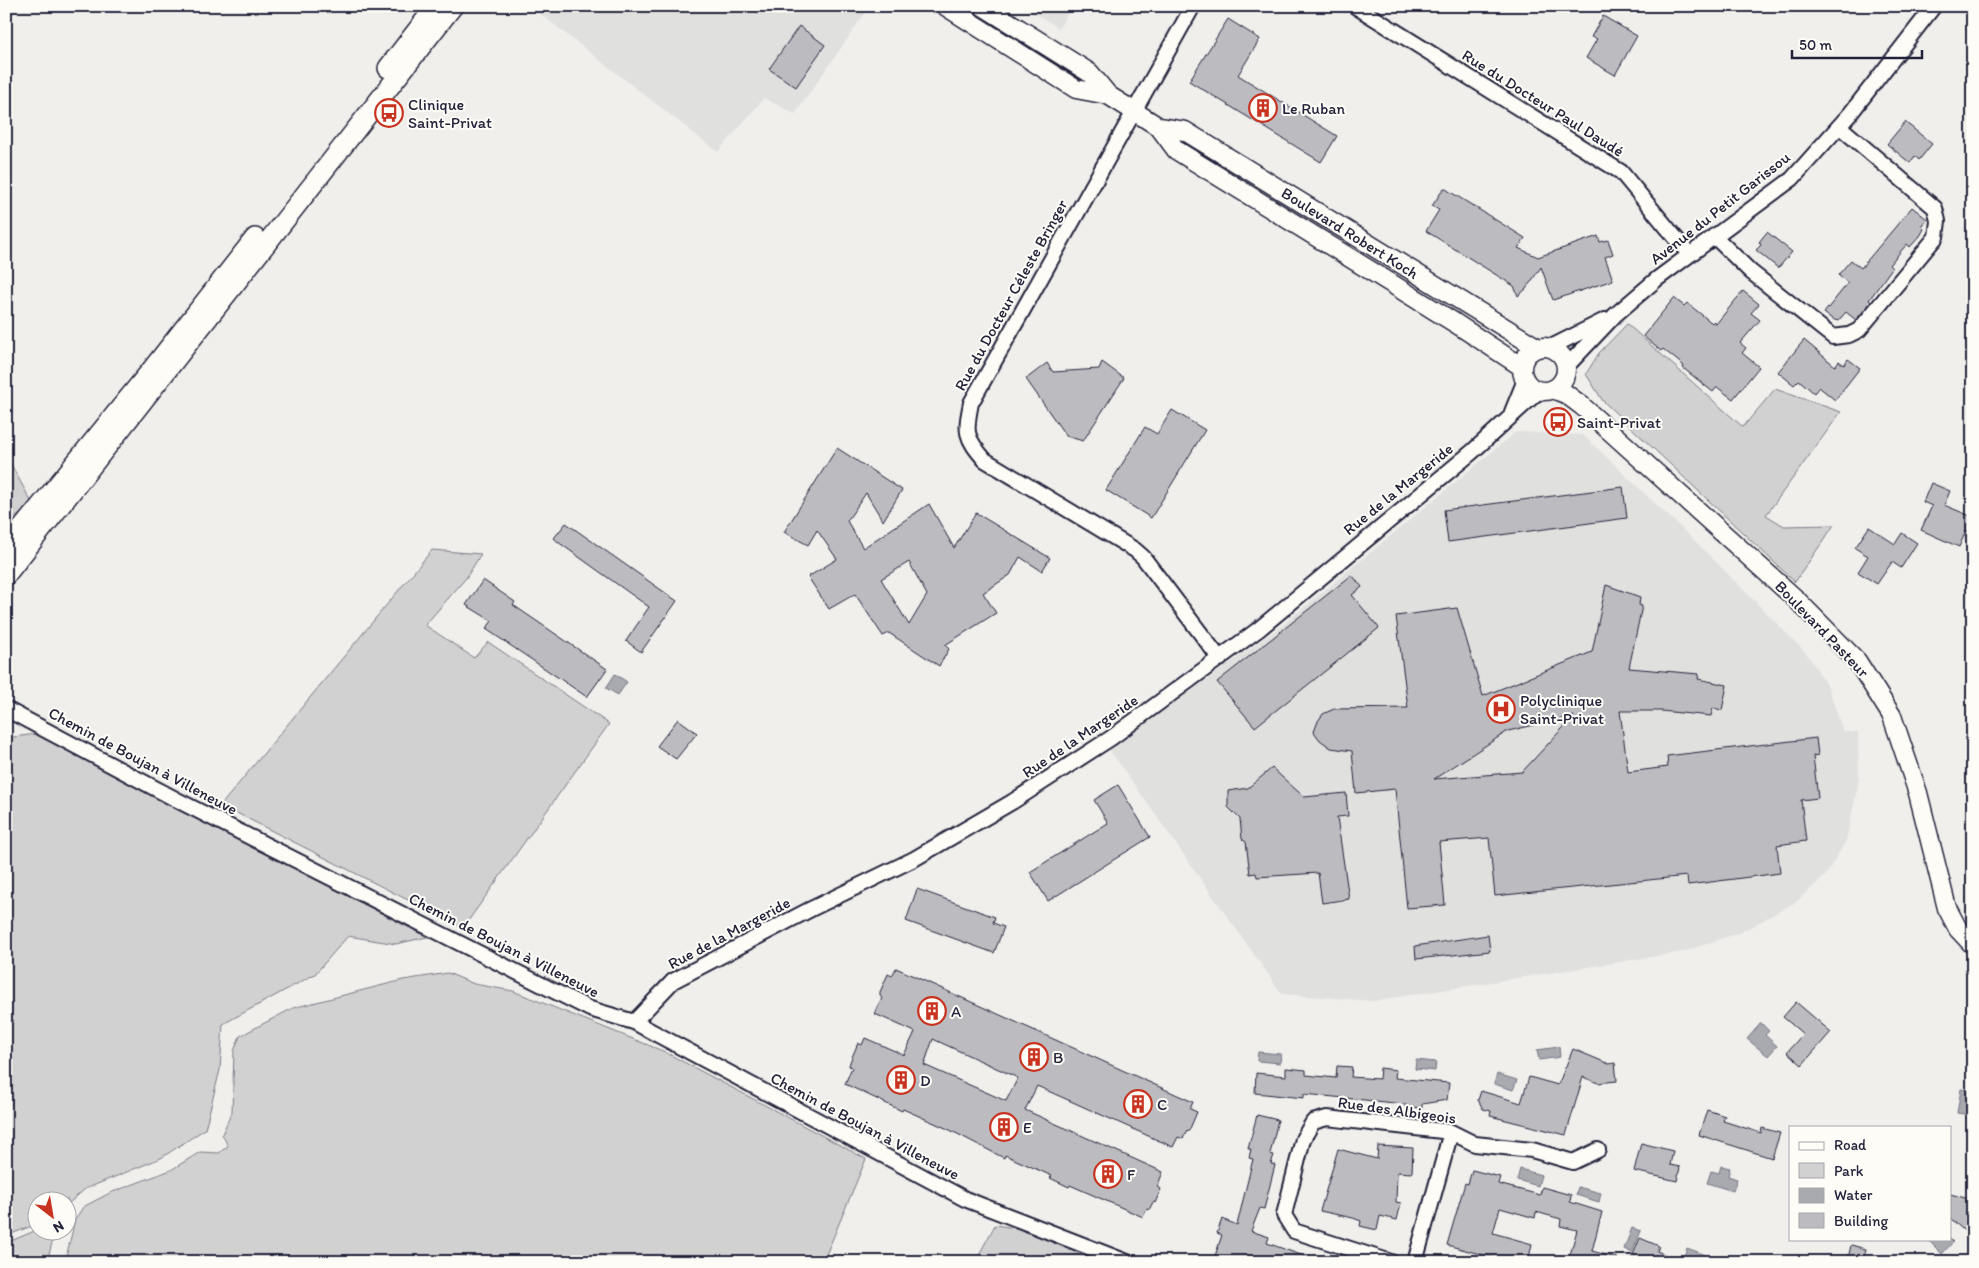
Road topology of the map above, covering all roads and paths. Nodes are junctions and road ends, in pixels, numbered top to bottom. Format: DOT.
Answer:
graph roads {
  1 [pos="436,6"];
  2 [pos="453,6"];
  3 [pos="945,6"];
  4 [pos="983,6"];
  5 [pos="1193,6"];
  6 [pos="1355,6"];
  7 [pos="1934,6"];
  8 [pos="1108,95"];
  9 [pos="1134,111"];
  10 [pos="1840,126"];
  11 [pos="1159,127"];
  12 [pos="1714,236"];
  13 [pos="1689,254"];
  14 [pos="1615,315"];
  15 [pos="1544,348"];
  16 [pos="1523,373"];
  17 [pos="1556,381"];
  18 [pos="1508,420"];
  19 [pos="6,548"];
  20 [pos="6,575"];
  21 [pos="1220,659"];
  22 [pos="6,709"];
  23 [pos="1973,945"];
  24 [pos="634,1022"];
  25 [pos="1451,1132"];
  26 [pos="1598,1150"];
  27 [pos="1127,1262"];
  28 [pos="1391,1262"];
  29 [pos="1415,1262"];
  1 -- 19 [label="main road"];
  2 -- 20 [label="main road"];
  3 -- 8 [label="street, Boulevard Robert Koch"];
  4 -- 8 [label="street, Boulevard Robert Koch"];
  5 -- 9 [label="street, Rue du Docteur Céleste Bringer"];
  6 -- 13 [label="street, Rue du Docteur Paul Daudé"];
  7 -- 10 [label="street, Avenue du Petit Garissou"];
  8 -- 9 [label="street, Boulevard Robert Koch"];
  9 -- 11 [label="street, Boulevard Robert Koch"];
  9 -- 21 [label="street, Rue du Docteur Céleste Bringer"];
  10 -- 12 [label="street, Avenue du Petit Garissou"];
  10 -- 12 [label="street"];
  11 -- 15 [label="street, Boulevard Robert Koch"];
  11 -- 16 [label="street, Boulevard Robert Koch"];
  12 -- 13 [label="street, Avenue du Petit Garissou"];
  13 -- 14 [label="street, Avenue du Petit Garissou"];
  14 -- 15 [label="street, Avenue du Petit Garissou"];
  14 -- 17 [label="street, Avenue du Petit Garissou"];
  15 -- 16 [label="street"];
  15 -- 17 [label="street"];
  16 -- 17 [label="street"];
  16 -- 18 [label="street, Rue de la Margeride"];
  17 -- 18 [label="street, Rue de la Margeride"];
  17 -- 23 [label="street, Boulevard Pasteur"];
  18 -- 21 [label="street, Rue de la Margeride"];
  21 -- 24 [label="street, Rue de la Margeride"];
  22 -- 24 [label="street, Chemin de Boujan à Villeneuve"];
  24 -- 27 [label="street, Chemin de Boujan à Villeneuve"];
  25 -- 26 [label="street, Rue des Albigeois"];
  25 -- 28 [label="street, Rue des Albigeois"];
  25 -- 29 [label="street"];
}
